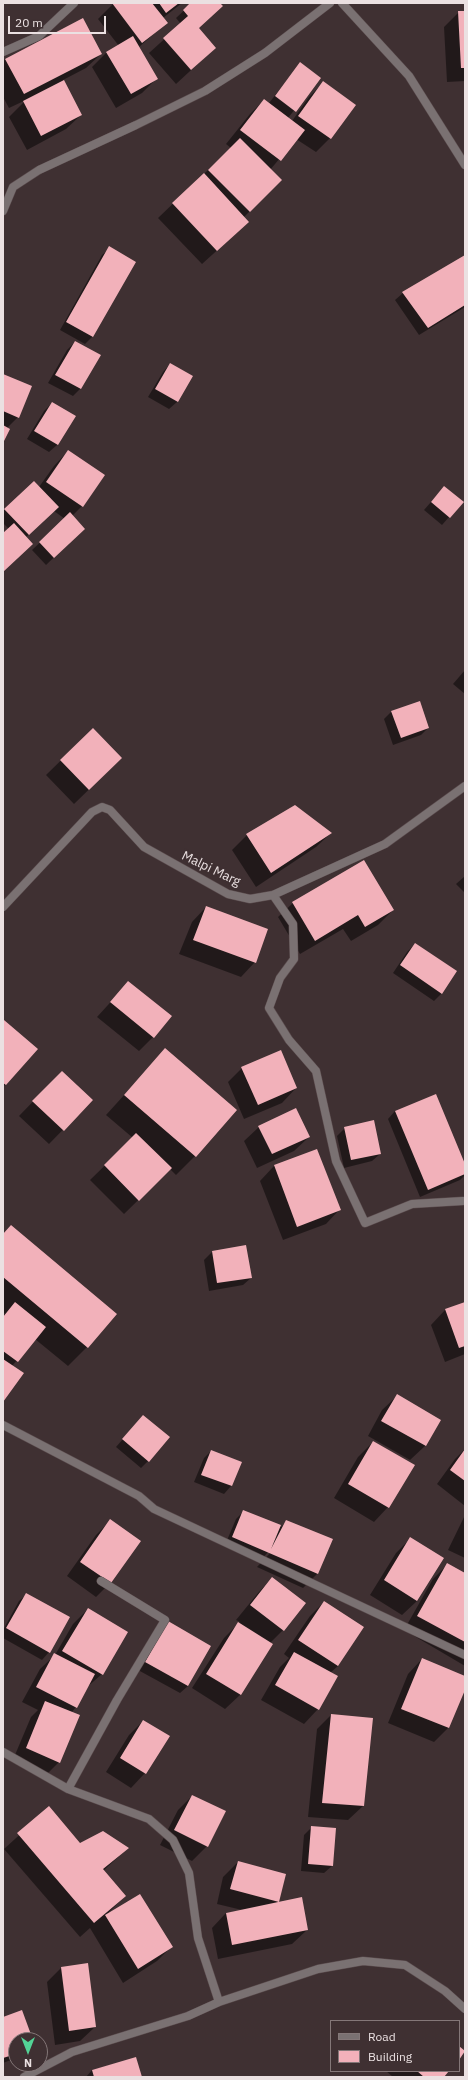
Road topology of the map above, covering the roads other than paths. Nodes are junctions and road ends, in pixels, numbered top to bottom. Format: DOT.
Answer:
graph roads {
  1 [pos="74,3"];
  2 [pos="330,3"];
  3 [pos="342,3"];
  4 [pos="3,52"];
  5 [pos="465,165"];
  6 [pos="3,211"];
  7 [pos="465,786"];
  8 [pos="273,895"];
  9 [pos="3,907"];
  10 [pos="463,1200"];
  11 [pos="3,1425"];
  12 [pos="101,1581"];
  13 [pos="465,1655"];
  14 [pos="3,1752"];
  15 [pos="68,1788"];
  16 [pos="219,2002"];
  17 [pos="465,2009"];
  18 [pos="24,2077"];
  1 -- 4 [label="street"];
  2 -- 6 [label="street"];
  3 -- 5 [label="street"];
  7 -- 8 [label="street, Malpi Marg"];
  8 -- 9 [label="street, Malpi Marg"];
  8 -- 10 [label="street"];
  11 -- 13 [label="street"];
  12 -- 15 [label="street"];
  14 -- 15 [label="street"];
  15 -- 16 [label="street"];
  16 -- 17 [label="street"];
  16 -- 18 [label="street"];
}
